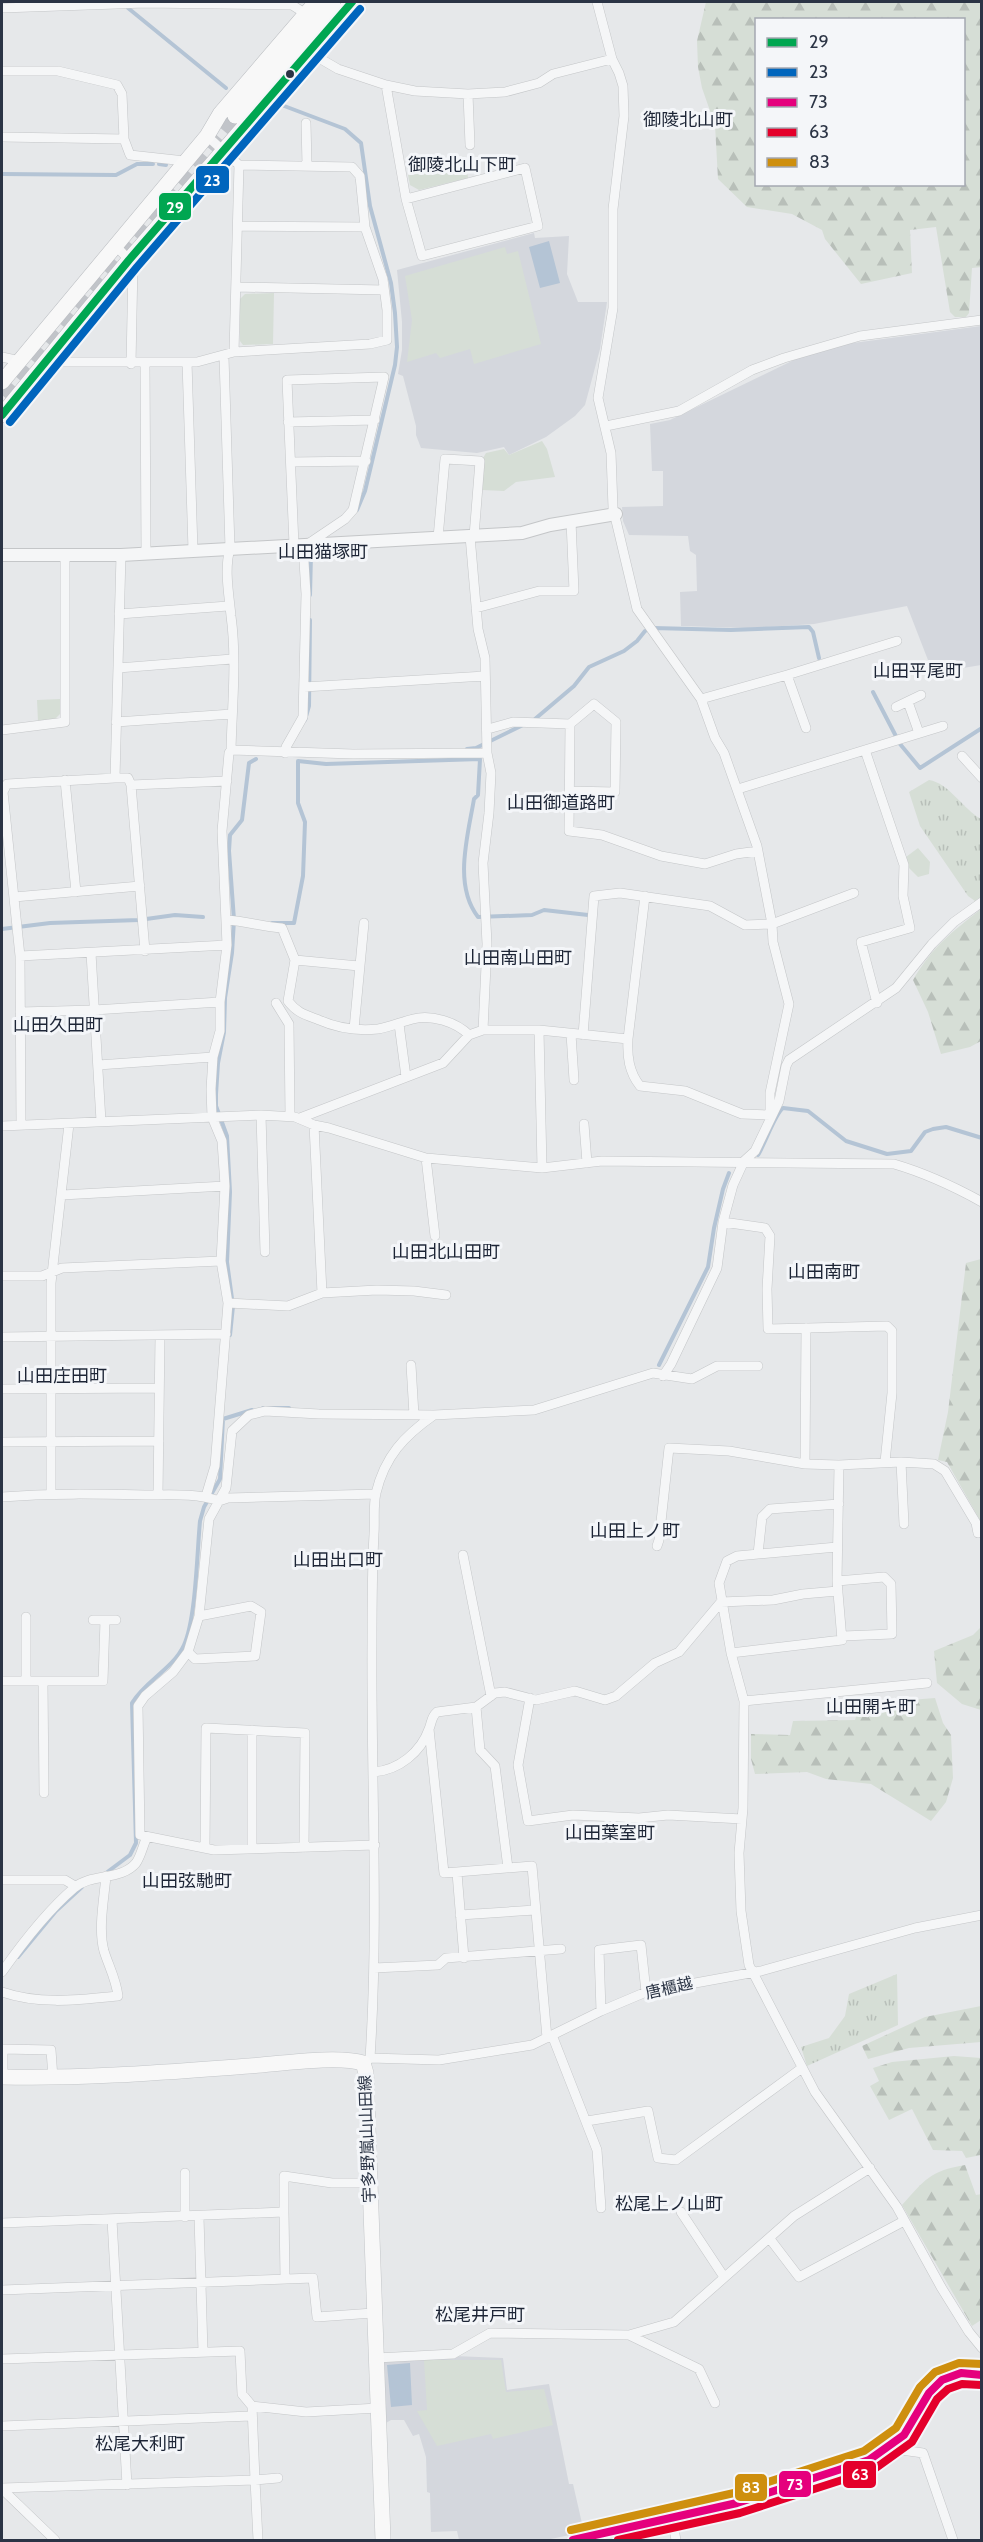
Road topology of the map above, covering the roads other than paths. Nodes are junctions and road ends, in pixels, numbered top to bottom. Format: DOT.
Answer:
graph roads {
  1 [pos="145,2"];
  2 [pos="316,2"];
  3 [pos="333,2"];
  4 [pos="352,2"];
  5 [pos="597,2"];
  6 [pos="292,3"];
  7 [pos="2,8"];
  8 [pos="306,14"];
  9 [pos="307,51"];
  10 [pos="612,59"];
  11 [pos="2,71"];
  12 [pos="386,85"];
  13 [pos="468,94"];
  14 [pos="235,116"];
  15 [pos="306,123"];
  16 [pos="207,135"];
  17 [pos="2,137"];
  18 [pos="124,139"];
  19 [pos="470,145"];
  20 [pos="224,150"];
  21 [pos="185,161"];
  22 [pos="239,165"];
  23 [pos="307,165"];
  24 [pos="406,199"];
  25 [pos="238,226"];
  26 [pos="365,227"];
  27 [pos="115,245"];
  28 [pos="129,260"];
  29 [pos="236,287"];
  30 [pos="384,290"];
  31 [pos="981,320"];
  32 [pos="234,352"];
  33 [pos="2,357"];
  34 [pos="224,357"];
  35 [pos="20,361"];
  36 [pos="46,362"];
  37 [pos="187,362"];
  38 [pos="131,363"];
  39 [pos="145,363"];
  40 [pos="2,382"];
  41 [pos="2,415"];
  42 [pos="375,420"];
  43 [pos="288,422"];
  44 [pos="606,426"];
  45 [pos="366,460"];
  46 [pos="291,462"];
  47 [pos="616,514"];
  48 [pos="571,521"];
  49 [pos="472,536"];
  50 [pos="438,538"];
  51 [pos="302,545"];
  52 [pos="230,548"];
  53 [pos="193,550"];
  54 [pos="146,553"];
  55 [pos="2,555"];
  56 [pos="65,555"];
  57 [pos="121,555"];
  58 [pos="228,606"];
  59 [pos="476,609"];
  60 [pos="119,614"];
  61 [pos="897,640"];
  62 [pos="232,659"];
  63 [pos="118,668"];
  64 [pos="787,675"];
  65 [pos="485,676"];
  66 [pos="304,687"];
  67 [pos="921,696"];
  68 [pos="700,699"];
  69 [pos="908,702"];
  70 [pos="896,707"];
  71 [pos="232,714"];
  72 [pos="116,722"];
  73 [pos="570,724"];
  74 [pos="943,726"];
  75 [pos="806,728"];
  76 [pos="488,729"];
  77 [pos="2,730"];
  78 [pos="919,733"];
  79 [pos="231,750"];
  80 [pos="865,750"];
  81 [pos="285,753"];
  82 [pos="487,753"];
  83 [pos="962,756"];
  84 [pos="980,775"];
  85 [pos="115,778"];
  86 [pos="65,780"];
  87 [pos="226,781"];
  88 [pos="131,785"];
  89 [pos="738,789"];
  90 [pos="569,791"];
  91 [pos="4,839"];
  92 [pos="758,851"];
  93 [pos="140,886"];
  94 [pos="76,892"];
  95 [pos="854,893"];
  96 [pos="645,896"];
  97 [pos="14,897"];
  98 [pos="981,902"];
  99 [pos="227,920"];
  100 [pos="364,923"];
  101 [pos="772,924"];
  102 [pos="227,945"];
  103 [pos="145,951"];
  104 [pos="91,953"];
  105 [pos="20,956"];
  106 [pos="295,960"];
  107 [pos="359,966"];
  108 [pos="220,1002"];
  109 [pos="276,1003"];
  110 [pos="877,1003"];
  111 [pos="94,1010"];
  112 [pos="20,1012"];
  113 [pos="399,1023"];
  114 [pos="354,1029"];
  115 [pos="483,1030"];
  116 [pos="539,1030"];
  117 [pos="571,1034"];
  118 [pos="469,1035"];
  119 [pos="582,1035"];
  120 [pos="628,1039"];
  121 [pos="213,1057"];
  122 [pos="98,1065"];
  123 [pos="406,1077"];
  124 [pos="574,1080"];
  125 [pos="261,1115"];
  126 [pos="770,1115"];
  127 [pos="290,1116"];
  128 [pos="212,1117"];
  129 [pos="300,1118"];
  130 [pos="101,1121"];
  131 [pos="69,1124"];
  132 [pos="21,1125"];
  133 [pos="314,1125"];
  134 [pos="584,1125"];
  135 [pos="2,1126"];
  136 [pos="426,1158"];
  137 [pos="744,1161"];
  138 [pos="587,1163"];
  139 [pos="542,1167"];
  140 [pos="225,1186"];
  141 [pos="62,1195"];
  142 [pos="981,1202"];
  143 [pos="723,1222"];
  144 [pos="435,1236"];
  145 [pos="265,1251"];
  146 [pos="221,1261"];
  147 [pos="52,1272"];
  148 [pos="2,1276"];
  149 [pos="322,1293"];
  150 [pos="446,1295"];
  151 [pos="228,1303"];
  152 [pos="806,1328"];
  153 [pos="226,1334"];
  154 [pos="160,1336"];
  155 [pos="2,1337"];
  156 [pos="51,1337"];
  157 [pos="411,1365"];
  158 [pos="758,1366"];
  159 [pos="663,1376"];
  160 [pos="159,1388"];
  161 [pos="2,1389"];
  162 [pos="50,1389"];
  163 [pos="414,1415"];
  164 [pos="434,1415"];
  165 [pos="159,1441"];
  166 [pos="2,1442"];
  167 [pos="51,1442"];
  168 [pos="885,1462"];
  169 [pos="901,1462"];
  170 [pos="805,1464"];
  171 [pos="838,1465"];
  172 [pos="51,1493"];
  173 [pos="376,1494"];
  174 [pos="158,1495"];
  175 [pos="206,1496"];
  176 [pos="2,1497"];
  177 [pos="219,1501"];
  178 [pos="839,1504"];
  179 [pos="904,1524"];
  180 [pos="978,1533"];
  181 [pos="657,1546"];
  182 [pos="837,1547"];
  183 [pos="758,1554"];
  184 [pos="463,1555"];
  185 [pos="837,1581"];
  186 [pos="838,1591"];
  187 [pos="721,1602"];
  188 [pos="199,1616"];
  189 [pos="26,1617"];
  190 [pos="93,1620"];
  191 [pos="105,1620"];
  192 [pos="116,1620"];
  193 [pos="843,1636"];
  194 [pos="188,1652"];
  195 [pos="731,1653"];
  196 [pos="26,1680"];
  197 [pos="43,1680"];
  198 [pos="2,1681"];
  199 [pos="927,1683"];
  200 [pos="491,1696"];
  201 [pos="530,1698"];
  202 [pos="744,1701"];
  203 [pos="476,1707"];
  204 [pos="429,1729"];
  205 [pos="252,1730"];
  206 [pos="374,1772"];
  207 [pos="44,1793"];
  208 [pos="742,1819"];
  209 [pos="147,1837"];
  210 [pos="375,1845"];
  211 [pos="205,1848"];
  212 [pos="304,1848"];
  213 [pos="252,1849"];
  214 [pos="508,1869"];
  215 [pos="457,1873"];
  216 [pos="106,1876"];
  217 [pos="2,1880"];
  218 [pos="75,1886"];
  219 [pos="535,1910"];
  220 [pos="460,1915"];
  221 [pos="981,1915"];
  222 [pos="561,1949"];
  223 [pos="538,1951"];
  224 [pos="464,1958"];
  225 [pos="374,1968"];
  226 [pos="753,1971"];
  227 [pos="2,1972"];
  228 [pos="2,1992"];
  229 [pos="646,1992"];
  230 [pos="601,2011"];
  231 [pos="549,2036"];
  232 [pos="367,2061"];
  233 [pos="802,2068"];
  234 [pos="2,2077"];
  235 [pos="53,2078"];
  236 [pos="587,2121"];
  237 [pos="870,2168"];
  238 [pos="184,2174"];
  239 [pos="370,2184"];
  240 [pos="601,2208"];
  241 [pos="284,2212"];
  242 [pos="681,2212"];
  243 [pos="185,2217"];
  244 [pos="199,2217"];
  245 [pos="112,2220"];
  246 [pos="904,2221"];
  247 [pos="2,2223"];
  248 [pos="770,2239"];
  249 [pos="724,2277"];
  250 [pos="285,2279"];
  251 [pos="201,2283"];
  252 [pos="116,2286"];
  253 [pos="2,2290"];
  254 [pos="373,2313"];
  255 [pos="629,2335"];
  256 [pos="981,2348"];
  257 [pos="203,2352"];
  258 [pos="120,2356"];
  259 [pos="376,2358"];
  260 [pos="2,2359"];
  261 [pos="980,2378"];
  262 [pos="715,2403"];
  263 [pos="378,2408"];
  264 [pos="251,2411"];
  265 [pos="124,2422"];
  266 [pos="2,2426"];
  267 [pos="887,2448"];
  268 [pos="278,2478"];
  269 [pos="255,2480"];
  270 [pos="127,2485"];
  271 [pos="2,2488"];
  272 [pos="672,2518"];
  273 [pos="55,2541"];
  274 [pos="258,2541"];
  275 [pos="383,2541"];
  276 [pos="573,2541"];
  277 [pos="676,2541"];
  278 [pos="953,2541"];
  1 -- 6 [label="street"];
  1 -- 7 [label="street"];
  2 -- 8 [label="main road"];
  3 -- 14 [label="main road"];
  4 -- 9 [label="main road"];
  5 -- 10 [label="street"];
  6 -- 8 [label="street"];
  8 -- 16 [label="main road"];
  9 -- 12 [label="street"];
  9 -- 20 [label="main road"];
  10 -- 13 [label="street"];
  10 -- 44 [label="street"];
  11 -- 18 [label="street"];
  12 -- 13 [label="street"];
  12 -- 24 [label="street"];
  13 -- 19 [label="street"];
  15 -- 23 [label="street"];
  16 -- 20 [label="street"];
  16 -- 21 [label="main road"];
  17 -- 18 [label="street"];
  18 -- 21 [label="street"];
  20 -- 22 [label="street"];
  20 -- 28 [label="main road"];
  21 -- 27 [label="main road"];
  22 -- 23 [label="street"];
  22 -- 25 [label="street"];
  23 -- 26 [label="street"];
  24 -- 24 [label="street"];
  25 -- 26 [label="street"];
  25 -- 29 [label="street"];
  26 -- 30 [label="street"];
  27 -- 28 [label="street"];
  27 -- 35 [label="main road"];
  28 -- 36 [label="main road"];
  28 -- 38 [label="street"];
  29 -- 30 [label="street"];
  29 -- 32 [label="street"];
  30 -- 32 [label="street"];
  31 -- 44 [label="street"];
  32 -- 34 [label="street"];
  33 -- 35 [label="street"];
  34 -- 37 [label="street"];
  34 -- 52 [label="street"];
  35 -- 40 [label="main road"];
  36 -- 38 [label="street"];
  36 -- 41 [label="main road"];
  37 -- 39 [label="street"];
  37 -- 53 [label="street"];
  38 -- 39 [label="street"];
  39 -- 54 [label="street"];
  42 -- 43 [label="street"];
  42 -- 43 [label="street"];
  42 -- 45 [label="street"];
  43 -- 46 [label="street"];
  44 -- 47 [label="street"];
  45 -- 46 [label="street"];
  45 -- 51 [label="street"];
  46 -- 51 [label="street"];
  47 -- 48 [label="street"];
  47 -- 68 [label="street"];
  48 -- 49 [label="street"];
  48 -- 59 [label="street"];
  49 -- 50 [label="street"];
  49 -- 50 [label="street"];
  49 -- 59 [label="street"];
  50 -- 51 [label="street"];
  51 -- 52 [label="street"];
  51 -- 66 [label="street"];
  52 -- 53 [label="street"];
  52 -- 58 [label="street"];
  53 -- 54 [label="street"];
  54 -- 57 [label="street"];
  55 -- 56 [label="street"];
  56 -- 57 [label="street"];
  56 -- 77 [label="street"];
  57 -- 60 [label="street"];
  58 -- 60 [label="street"];
  58 -- 62 [label="street"];
  59 -- 65 [label="street"];
  60 -- 63 [label="street"];
  61 -- 64 [label="street"];
  62 -- 63 [label="street"];
  62 -- 71 [label="street"];
  63 -- 72 [label="street"];
  64 -- 68 [label="street"];
  64 -- 75 [label="street"];
  65 -- 66 [label="street"];
  65 -- 76 [label="street"];
  66 -- 81 [label="street"];
  67 -- 69 [label="street"];
  68 -- 89 [label="street"];
  69 -- 70 [label="street"];
  69 -- 78 [label="street"];
  71 -- 72 [label="street"];
  71 -- 79 [label="street"];
  72 -- 85 [label="street"];
  73 -- 76 [label="street"];
  73 -- 90 [label="street"];
  73 -- 90 [label="street"];
  74 -- 78 [label="street"];
  76 -- 82 [label="street"];
  78 -- 80 [label="street"];
  79 -- 81 [label="street"];
  79 -- 87 [label="street"];
  80 -- 89 [label="street"];
  80 -- 110 [label="street"];
  81 -- 82 [label="street"];
  82 -- 115 [label="street"];
  83 -- 84 [label="street"];
  85 -- 86 [label="street"];
  85 -- 88 [label="street"];
  86 -- 91 [label="street"];
  86 -- 94 [label="street"];
  87 -- 88 [label="street"];
  87 -- 99 [label="street"];
  88 -- 93 [label="street"];
  89 -- 92 [label="street"];
  90 -- 92 [label="street"];
  91 -- 97 [label="street"];
  92 -- 101 [label="street"];
  93 -- 94 [label="street"];
  93 -- 103 [label="street"];
  94 -- 97 [label="street"];
  95 -- 101 [label="street"];
  96 -- 101 [label="street"];
  96 -- 119 [label="street"];
  96 -- 120 [label="street"];
  97 -- 105 [label="street"];
  98 -- 110 [label="street"];
  99 -- 102 [label="street"];
  99 -- 106 [label="street"];
  100 -- 107 [label="street"];
  101 -- 126 [label="street"];
  102 -- 103 [label="street"];
  102 -- 108 [label="street"];
  103 -- 104 [label="street"];
  104 -- 105 [label="street"];
  104 -- 111 [label="street"];
  105 -- 112 [label="street"];
  106 -- 107 [label="street"];
  106 -- 114 [label="street"];
  107 -- 114 [label="street"];
  108 -- 111 [label="street"];
  108 -- 121 [label="street"];
  109 -- 127 [label="street"];
  110 -- 126 [label="street"];
  111 -- 112 [label="street"];
  111 -- 122 [label="street"];
  112 -- 132 [label="street"];
  113 -- 114 [label="street"];
  113 -- 118 [label="street"];
  113 -- 123 [label="street"];
  115 -- 116 [label="street"];
  115 -- 118 [label="street"];
  116 -- 117 [label="street"];
  116 -- 139 [label="street"];
  117 -- 119 [label="street"];
  117 -- 124 [label="street"];
  118 -- 123 [label="street"];
  119 -- 120 [label="street"];
  120 -- 126 [label="street"];
  121 -- 122 [label="street"];
  121 -- 128 [label="street"];
  122 -- 130 [label="street"];
  123 -- 129 [label="street"];
  125 -- 127 [label="street"];
  125 -- 128 [label="street"];
  125 -- 145 [label="street"];
  126 -- 137 [label="street"];
  127 -- 129 [label="street"];
  128 -- 130 [label="street"];
  128 -- 140 [label="street"];
  129 -- 133 [label="street"];
  130 -- 131 [label="street"];
  131 -- 132 [label="street"];
  131 -- 141 [label="street"];
  132 -- 135 [label="street"];
  133 -- 136 [label="street"];
  133 -- 149 [label="street"];
  134 -- 138 [label="street"];
  136 -- 139 [label="street"];
  136 -- 144 [label="street"];
  137 -- 138 [label="street"];
  137 -- 142 [label="street"];
  137 -- 143 [label="street"];
  138 -- 139 [label="street"];
  140 -- 141 [label="street"];
  140 -- 146 [label="street"];
  141 -- 147 [label="street"];
  143 -- 152 [label="street"];
  143 -- 159 [label="street"];
  146 -- 147 [label="street"];
  146 -- 151 [label="street"];
  147 -- 148 [label="street"];
  147 -- 156 [label="street"];
  149 -- 150 [label="street"];
  149 -- 151 [label="street"];
  151 -- 153 [label="street"];
  152 -- 168 [label="street"];
  152 -- 170 [label="street"];
  153 -- 154 [label="street"];
  153 -- 175 [label="street"];
  154 -- 156 [label="street"];
  154 -- 160 [label="street"];
  155 -- 156 [label="street"];
  156 -- 162 [label="street"];
  157 -- 163 [label="street"];
  158 -- 159 [label="street"];
  159 -- 164 [label="street"];
  160 -- 162 [label="street"];
  160 -- 165 [label="street"];
  161 -- 162 [label="street"];
  162 -- 167 [label="street"];
  163 -- 164 [label="street"];
  163 -- 177 [label="street"];
  164 -- 173 [label="street"];
  165 -- 167 [label="street"];
  165 -- 174 [label="street"];
  166 -- 167 [label="street"];
  167 -- 172 [label="street"];
  168 -- 169 [label="street"];
  168 -- 171 [label="street"];
  169 -- 179 [label="street"];
  169 -- 180 [label="street"];
  170 -- 171 [label="street"];
  170 -- 181 [label="street"];
  171 -- 178 [label="street"];
  172 -- 174 [label="street"];
  172 -- 176 [label="street"];
  173 -- 177 [label="street"];
  173 -- 206 [label="street"];
  174 -- 175 [label="street"];
  175 -- 177 [label="street"];
  177 -- 188 [label="street"];
  178 -- 182 [label="street"];
  178 -- 183 [label="street"];
  182 -- 183 [label="street"];
  182 -- 185 [label="street"];
  183 -- 187 [label="street"];
  184 -- 200 [label="street"];
  185 -- 186 [label="street"];
  185 -- 193 [label="street"];
  186 -- 187 [label="street"];
  186 -- 193 [label="street"];
  187 -- 195 [label="street"];
  187 -- 201 [label="street"];
  188 -- 194 [label="street"];
  188 -- 194 [label="street"];
  189 -- 196 [label="street"];
  190 -- 191 [label="street"];
  191 -- 192 [label="street"];
  191 -- 197 [label="street"];
  193 -- 195 [label="street"];
  194 -- 209 [label="street"];
  195 -- 202 [label="street"];
  196 -- 197 [label="street"];
  196 -- 198 [label="street"];
  197 -- 207 [label="street"];
  199 -- 202 [label="street"];
  200 -- 201 [label="street"];
  200 -- 203 [label="street"];
  201 -- 208 [label="street"];
  202 -- 208 [label="street"];
  203 -- 204 [label="street"];
  203 -- 214 [label="street"];
  204 -- 206 [label="street"];
  204 -- 215 [label="street"];
  205 -- 211 [label="street"];
  205 -- 212 [label="street"];
  205 -- 213 [label="street"];
  206 -- 210 [label="street"];
  208 -- 226 [label="street"];
  209 -- 211 [label="street"];
  209 -- 216 [label="street"];
  210 -- 212 [label="street"];
  210 -- 225 [label="street"];
  211 -- 213 [label="street"];
  212 -- 213 [label="street"];
  214 -- 215 [label="street"];
  214 -- 219 [label="street"];
  215 -- 220 [label="street"];
  216 -- 218 [label="street"];
  216 -- 228 [label="street"];
  217 -- 218 [label="street"];
  218 -- 227 [label="street"];
  219 -- 220 [label="street"];
  219 -- 223 [label="street"];
  220 -- 224 [label="street"];
  221 -- 226 [label="street, 唐櫃越"];
  222 -- 223 [label="street"];
  223 -- 224 [label="street"];
  223 -- 231 [label="street"];
  224 -- 225 [label="street"];
  225 -- 232 [label="street"];
  226 -- 229 [label="street, 唐櫃越"];
  226 -- 233 [label="street"];
  229 -- 230 [label="street, 唐櫃越"];
  229 -- 230 [label="street"];
  230 -- 231 [label="street, 唐櫃越"];
  231 -- 232 [label="street, 唐櫃越"];
  231 -- 236 [label="street"];
  232 -- 235 [label="main road, 宇多野嵐山山田線"];
  232 -- 239 [label="main road, 宇多野嵐山山田線"];
  233 -- 236 [label="street"];
  233 -- 237 [label="street"];
  234 -- 235 [label="main road, 宇多野嵐山山田線"];
  234 -- 235 [label="street"];
  236 -- 240 [label="street"];
  237 -- 246 [label="street"];
  237 -- 248 [label="street"];
  238 -- 243 [label="street"];
  239 -- 241 [label="street"];
  239 -- 254 [label="main road, 宇多野嵐山山田線"];
  241 -- 244 [label="street"];
  241 -- 250 [label="street"];
  242 -- 249 [label="street"];
  243 -- 244 [label="street"];
  243 -- 245 [label="street"];
  244 -- 251 [label="street"];
  245 -- 247 [label="street"];
  245 -- 252 [label="street"];
  246 -- 248 [label="street"];
  246 -- 256 [label="street"];
  248 -- 249 [label="street"];
  249 -- 255 [label="street"];
  250 -- 251 [label="street"];
  250 -- 254 [label="street"];
  251 -- 252 [label="street"];
  251 -- 257 [label="street"];
  252 -- 253 [label="street"];
  252 -- 258 [label="street"];
  254 -- 259 [label="main road, 宇多野嵐山山田線"];
  255 -- 259 [label="street"];
  255 -- 262 [label="street"];
  257 -- 258 [label="street"];
  257 -- 264 [label="street"];
  258 -- 260 [label="street"];
  258 -- 265 [label="street"];
  259 -- 263 [label="main road, 宇多野嵐山山田線"];
  261 -- 267 [label="street"];
  263 -- 264 [label="street"];
  263 -- 275 [label="main road, 宇多野嵐山山田線"];
  264 -- 265 [label="street"];
  264 -- 269 [label="street"];
  265 -- 266 [label="street"];
  265 -- 270 [label="street"];
  267 -- 272 [label="street"];
  267 -- 278 [label="street"];
  268 -- 269 [label="street"];
  269 -- 270 [label="street"];
  269 -- 274 [label="street"];
  270 -- 271 [label="street"];
  271 -- 273 [label="street"];
  272 -- 276 [label="street"];
  272 -- 277 [label="street"];
}
